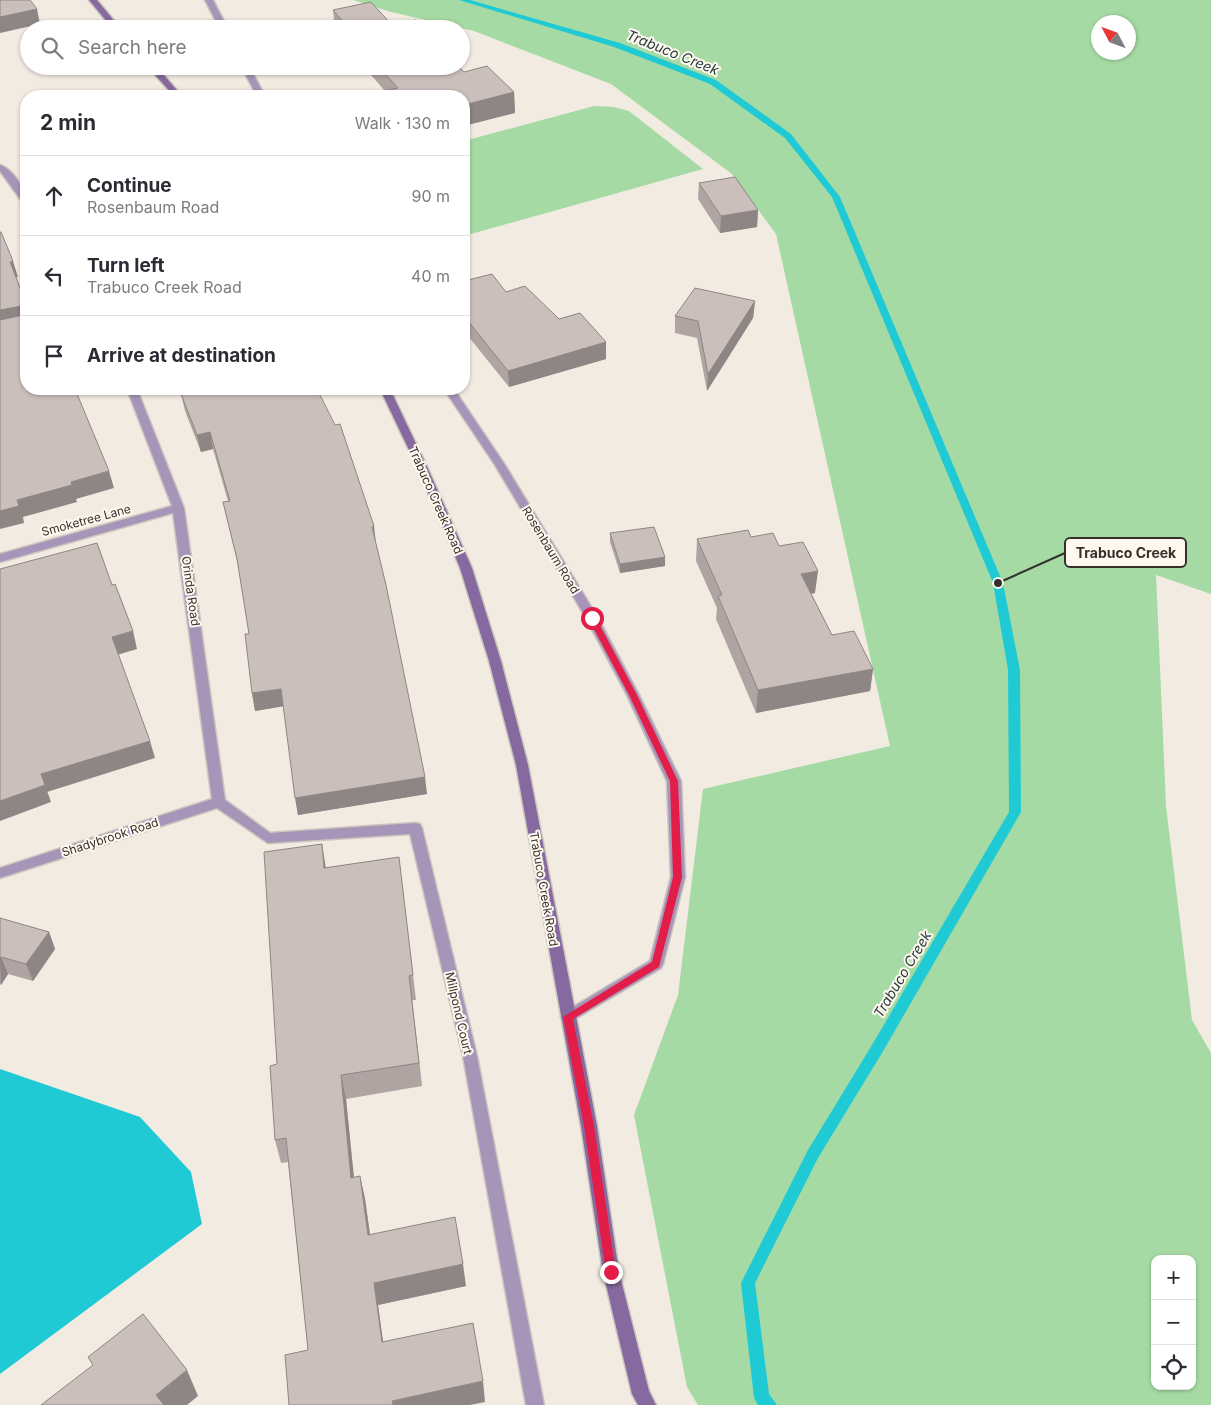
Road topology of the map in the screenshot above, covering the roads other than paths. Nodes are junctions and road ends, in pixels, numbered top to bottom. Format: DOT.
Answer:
graph roads {
  1 [pos="93,0"];
  2 [pos="209,0"];
  3 [pos="110,20"];
  4 [pos="219,20"];
  5 [pos="159,75"];
  6 [pos="250,75"];
  7 [pos="173,90"];
  8 [pos="258,90"];
  9 [pos="3,169"];
  10 [pos="20,193"];
  11 [pos="134,395"];
  12 [pos="388,395"];
  13 [pos="453,395"];
  14 [pos="178,508"];
  15 [pos="0,558"];
  16 [pos="219,802"];
  17 [pos="0,873"];
  18 [pos="568,1017"];
  19 [pos="535,1405"];
  20 [pos="647,1405"];
  1 -- 3 [label="street"];
  2 -- 4 [label="street"];
  5 -- 7 [label="street"];
  6 -- 8 [label="street"];
  9 -- 10 [label="street"];
  11 -- 14 [label="street, Orinda Road"];
  12 -- 18 [label="street, Trabuco Creek Road"];
  13 -- 18 [label="street, Rosenbaum Road"];
  14 -- 15 [label="street, Smoketree Lane"];
  14 -- 16 [label="street, Orinda Road"];
  16 -- 17 [label="street, Shadybrook Road"];
  16 -- 19 [label="street, Millpond Court"];
  18 -- 20 [label="street, Trabuco Creek Road"];
}
